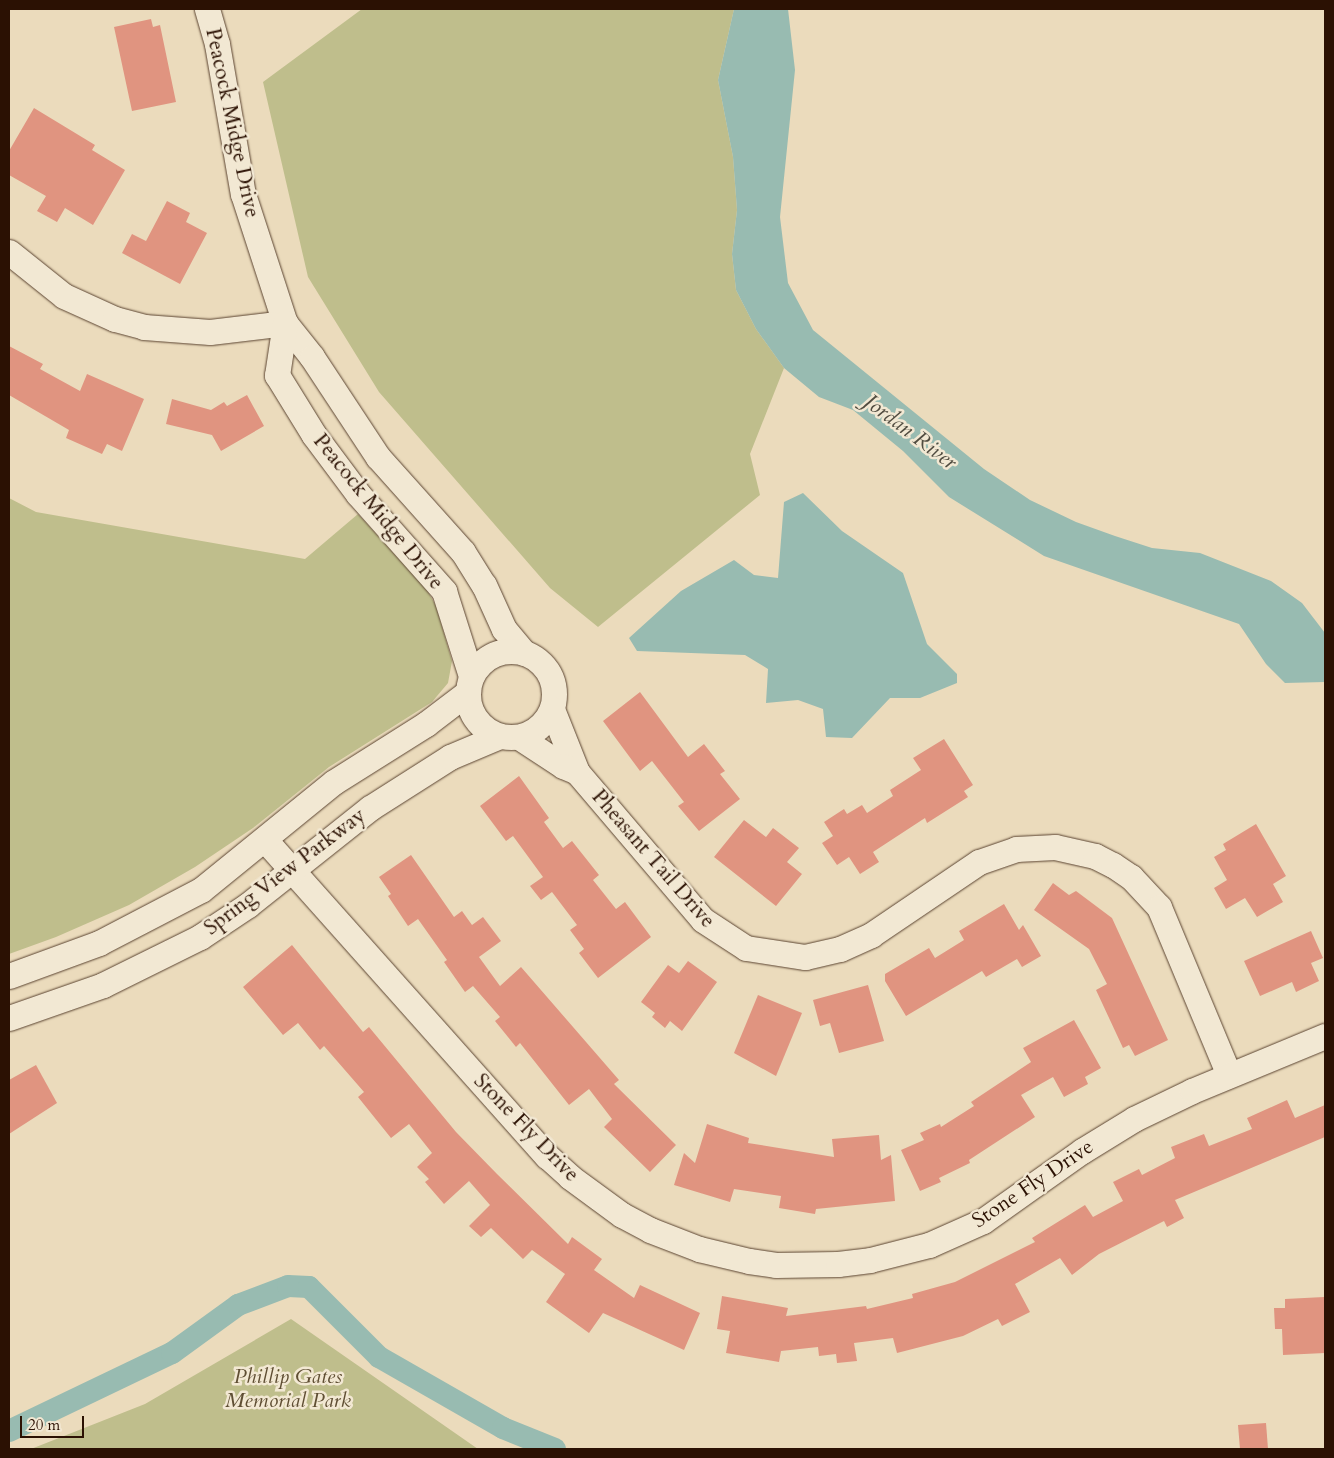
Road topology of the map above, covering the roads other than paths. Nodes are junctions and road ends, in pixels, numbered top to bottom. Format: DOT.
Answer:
graph roads {
  1 [pos="207,9"];
  2 [pos="9,252"];
  3 [pos="285,323"];
  4 [pos="524,653"];
  5 [pos="470,684"];
  6 [pos="552,709"];
  7 [pos="509,736"];
  8 [pos="577,772"];
  9 [pos="265,840"];
  10 [pos="292,870"];
  11 [pos="9,976"];
  12 [pos="9,1018"];
  13 [pos="1325,1036"];
  14 [pos="1229,1075"];
  1 -- 3 [label="street, Peacock Midge Drive"];
  2 -- 3 [label="street"];
  3 -- 4 [label="street, Peacock Midge Drive"];
  3 -- 5 [label="street, Peacock Midge Drive"];
  4 -- 5 [label="street"];
  4 -- 6 [label="street"];
  5 -- 7 [label="street"];
  5 -- 9 [label="street, Spring View Parkway"];
  6 -- 7 [label="street"];
  6 -- 8 [label="street, Pheasant Tail Drive"];
  7 -- 8 [label="street, Pheasant Tail Drive"];
  7 -- 10 [label="street, Spring View Parkway"];
  8 -- 14 [label="street, Pheasant Tail Drive"];
  9 -- 10 [label="street, Stone Fly Drive"];
  9 -- 11 [label="street, Spring View Parkway"];
  10 -- 12 [label="street, Spring View Parkway"];
  10 -- 14 [label="street, Stone Fly Drive"];
  13 -- 14 [label="street, Stone Fly Drive"];
}
